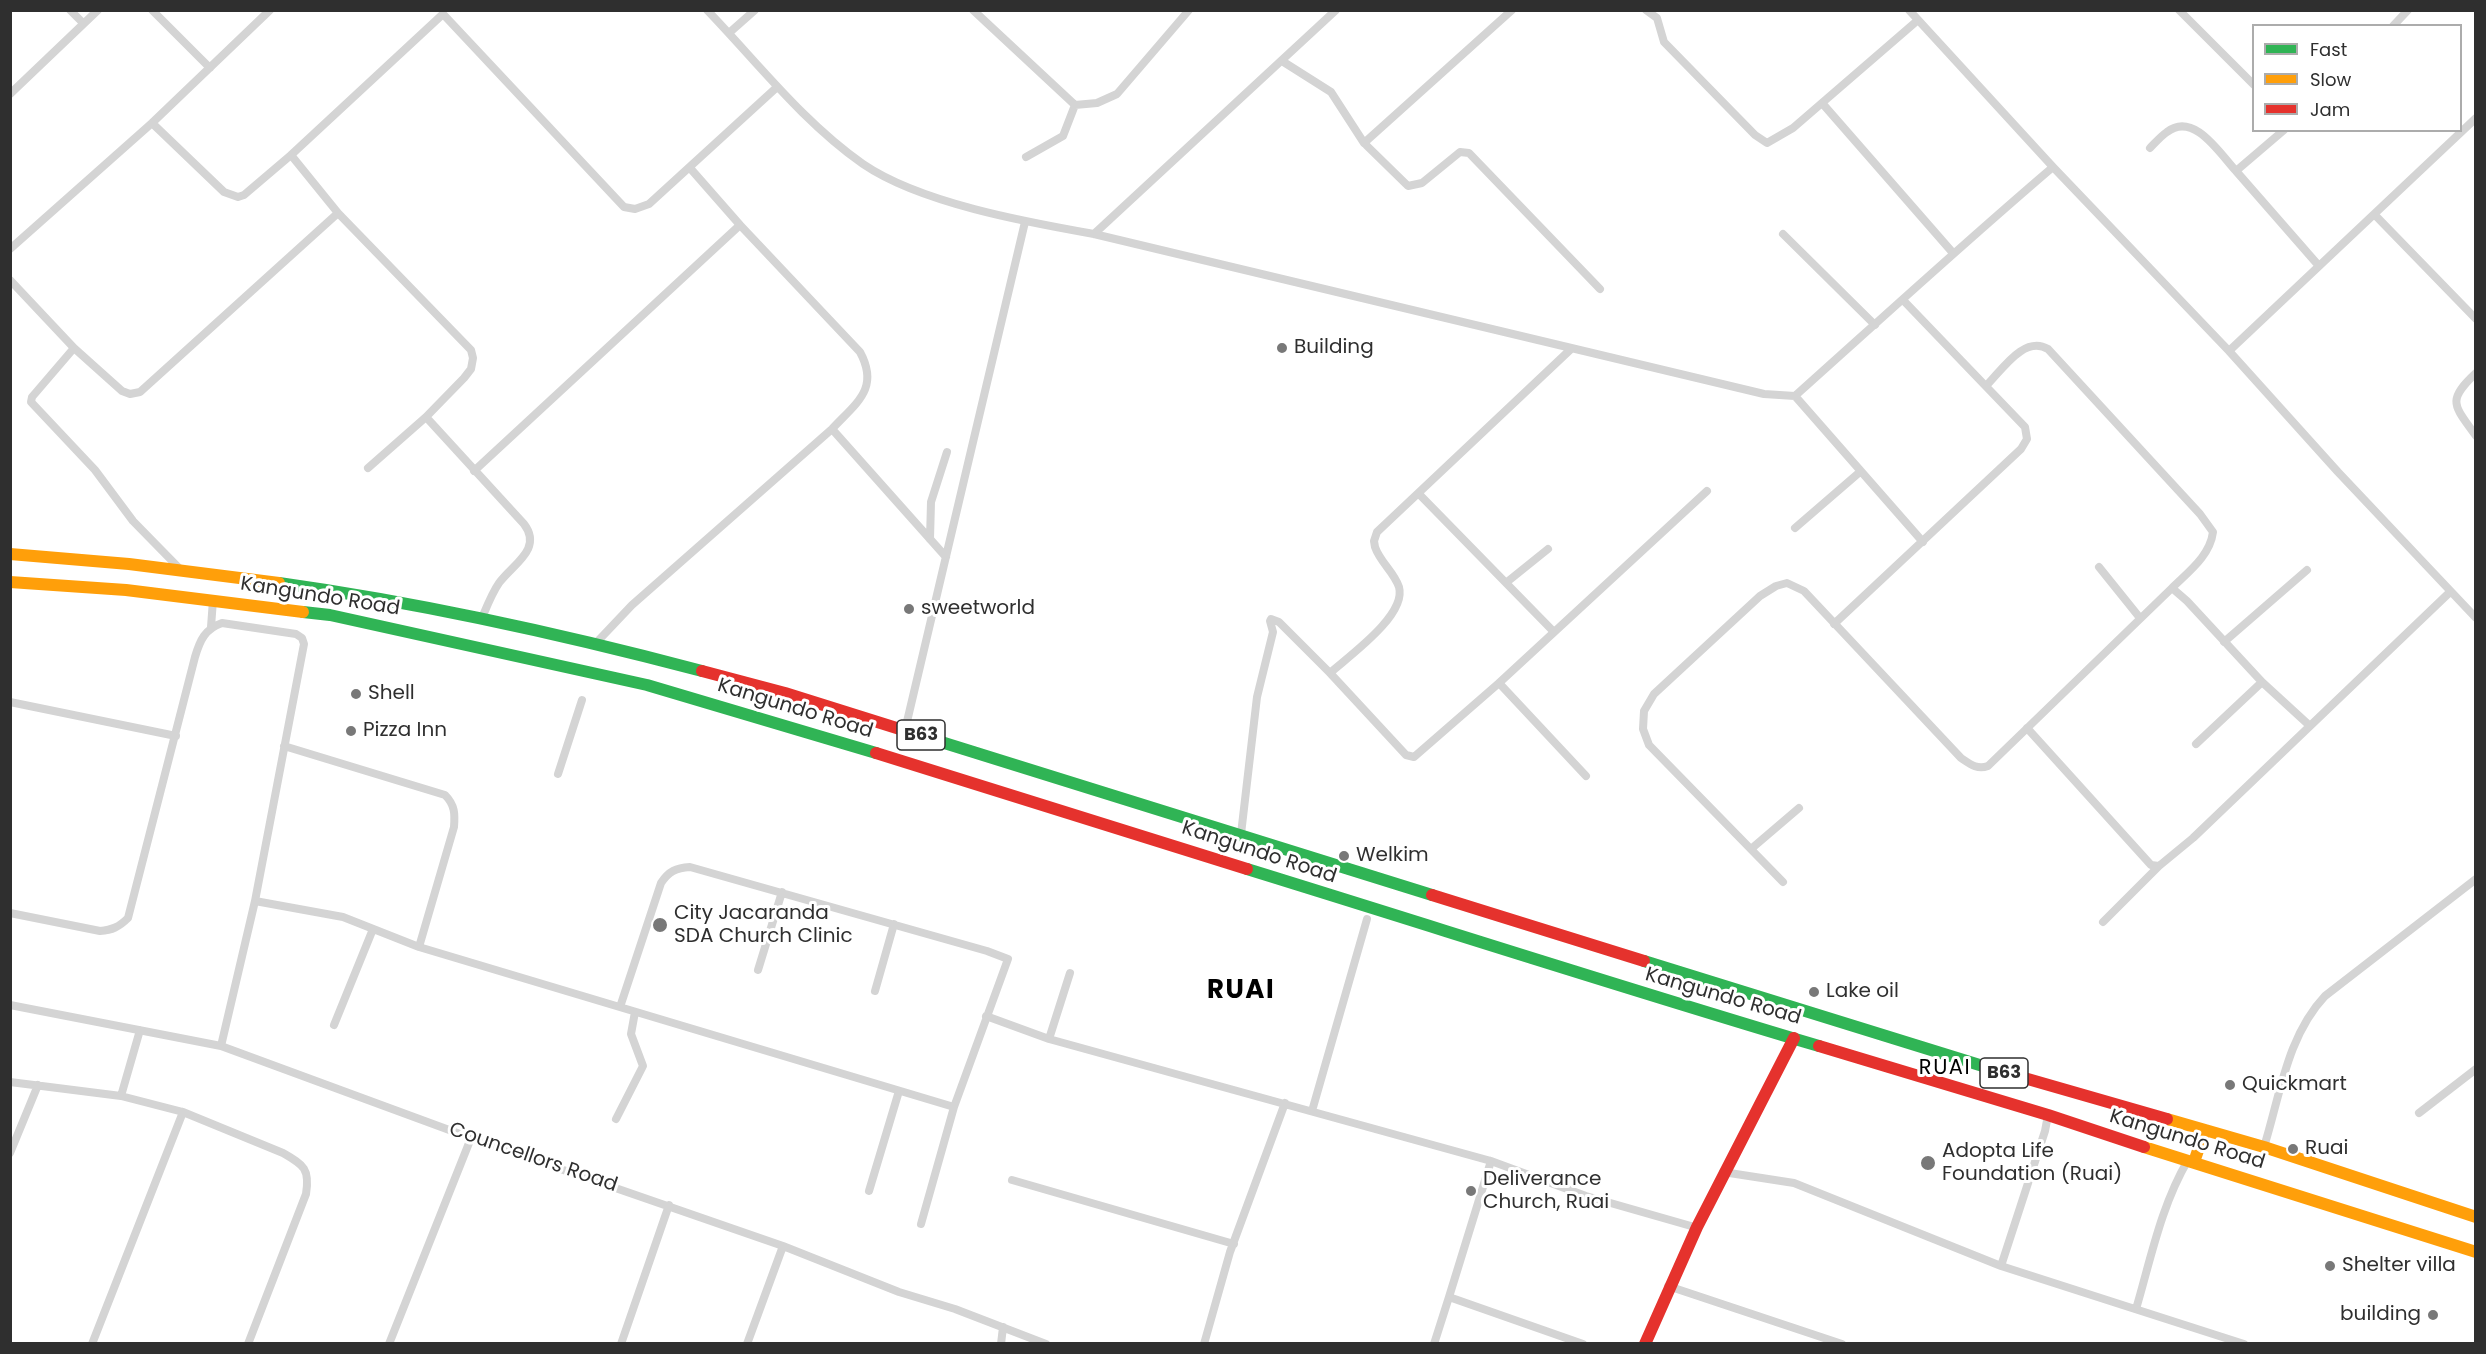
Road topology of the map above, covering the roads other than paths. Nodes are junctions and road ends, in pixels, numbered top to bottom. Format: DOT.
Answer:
graph roads {
  1 [pos="70,10"];
  2 [pos="98,10"];
  3 [pos="270,10"];
  4 [pos="707,10"];
  5 [pos="755,10"];
  6 [pos="973,10"];
  7 [pos="1190,10"];
  8 [pos="1336,10"];
  9 [pos="1512,10"];
  10 [pos="1646,10"];
  11 [pos="1909,10"];
  12 [pos="2179,10"];
  13 [pos="2408,10"];
  14 [pos="155,11"];
  15 [pos="444,12"];
  16 [pos="1918,20"];
  17 [pos="83,23"];
  18 [pos="2395,24"];
  19 [pos="729,33"];
  20 [pos="1282,61"];
  21 [pos="210,68"];
  22 [pos="2252,84"];
  23 [pos="776,88"];
  24 [pos="10,94"];
  25 [pos="1822,103"];
  26 [pos="1075,105"];
  27 [pos="2475,118"];
  28 [pos="152,123"];
  29 [pos="2462,130"];
  30 [pos="2282,132"];
  31 [pos="2460,132"];
  32 [pos="1364,143"];
  33 [pos="2150,148"];
  34 [pos="291,155"];
  35 [pos="1026,157"];
  36 [pos="2053,167"];
  37 [pos="690,168"];
  38 [pos="2236,171"];
  39 [pos="339,213"];
  40 [pos="2374,214"];
  41 [pos="1025,222"];
  42 [pos="740,225"];
  43 [pos="1094,234"];
  44 [pos="1783,234"];
  45 [pos="10,249"];
  46 [pos="1953,253"];
  47 [pos="2319,266"];
  48 [pos="10,280"];
  49 [pos="1600,289"];
  50 [pos="1903,300"];
  51 [pos="2475,319"];
  52 [pos="1875,325"];
  53 [pos="74,348"];
  54 [pos="1571,349"];
  55 [pos="2229,351"];
  56 [pos="2475,373"];
  57 [pos="1986,386"];
  58 [pos="1795,396"];
  59 [pos="426,417"];
  60 [pos="832,429"];
  61 [pos="2475,436"];
  62 [pos="947,452"];
  63 [pos="368,468"];
  64 [pos="474,471"];
  65 [pos="1861,471"];
  66 [pos="1707,491"];
  67 [pos="1419,495"];
  68 [pos="1795,528"];
  69 [pos="930,539"];
  70 [pos="1923,542"];
  71 [pos="1548,549"];
  72 [pos="10,554"];
  73 [pos="946,557"];
  74 [pos="2099,567"];
  75 [pos="180,570"];
  76 [pos="2307,570"];
  77 [pos="124,577"];
  78 [pos="268,580"];
  79 [pos="10,582"];
  80 [pos="1507,582"];
  81 [pos="2172,588"];
  82 [pos="334,590"];
  83 [pos="2451,592"];
  84 [pos="213,600"];
  85 [pos="263,606"];
  86 [pos="330,615"];
  87 [pos="482,618"];
  88 [pos="2140,618"];
  89 [pos="2475,618"];
  90 [pos="1834,624"];
  91 [pos="211,627"];
  92 [pos="1553,631"];
  93 [pos="2224,642"];
  94 [pos="596,643"];
  95 [pos="1330,673"];
  96 [pos="2262,682"];
  97 [pos="1499,683"];
  98 [pos="582,700"];
  99 [pos="10,702"];
  100 [pos="2310,726"];
  101 [pos="2027,728"];
  102 [pos="905,730"];
  103 [pos="176,736"];
  104 [pos="2196,744"];
  105 [pos="284,746"];
  106 [pos="558,774"];
  107 [pos="1586,776"];
  108 [pos="1799,808"];
  109 [pos="1241,834"];
  110 [pos="1751,849"];
  111 [pos="2159,867"];
  112 [pos="1783,882"];
  113 [pos="2474,882"];
  114 [pos="782,892"];
  115 [pos="255,901"];
  116 [pos="10,914"];
  117 [pos="1367,919"];
  118 [pos="2103,922"];
  119 [pos="894,924"];
  120 [pos="373,929"];
  121 [pos="419,947"];
  122 [pos="758,970"];
  123 [pos="1070,973"];
  124 [pos="875,991"];
  125 [pos="10,1005"];
  126 [pos="620,1007"];
  127 [pos="635,1012"];
  128 [pos="986,1016"];
  129 [pos="334,1025"];
  130 [pos="140,1030"];
  131 [pos="1794,1038"];
  132 [pos="1049,1039"];
  133 [pos="221,1046"];
  134 [pos="2475,1069"];
  135 [pos="10,1082"];
  136 [pos="38,1085"];
  137 [pos="899,1091"];
  138 [pos="121,1096"];
  139 [pos="1285,1103"];
  140 [pos="954,1107"];
  141 [pos="1312,1111"];
  142 [pos="183,1112"];
  143 [pos="2419,1113"];
  144 [pos="2048,1115"];
  145 [pos="616,1119"];
  146 [pos="2205,1130"];
  147 [pos="471,1138"];
  148 [pos="2264,1148"];
  149 [pos="10,1153"];
  150 [pos="1491,1161"];
  151 [pos="2191,1161"];
  152 [pos="1723,1172"];
  153 [pos="1012,1180"];
  154 [pos="869,1191"];
  155 [pos="669,1205"];
  156 [pos="2475,1217"];
  157 [pos="921,1224"];
  158 [pos="1698,1228"];
  159 [pos="1234,1244"];
  160 [pos="783,1246"];
  161 [pos="2475,1252"];
  162 [pos="2001,1266"];
  163 [pos="1668,1286"];
  164 [pos="1449,1297"];
  165 [pos="2136,1309"];
  166 [pos="1003,1327"];
  167 [pos="93,1344"];
  168 [pos="248,1344"];
  169 [pos="390,1344"];
  170 [pos="621,1344"];
  171 [pos="747,1344"];
  172 [pos="1002,1344"];
  173 [pos="1046,1344"];
  174 [pos="1204,1344"];
  175 [pos="1434,1344"];
  176 [pos="1583,1344"];
  177 [pos="1645,1344"];
  178 [pos="1842,1344"];
  179 [pos="2244,1344"];
  1 -- 17 [label="street"];
  2 -- 17 [label="street"];
  3 -- 21 [label="street"];
  4 -- 19 [label="street"];
  5 -- 19 [label="street"];
  6 -- 26 [label="street"];
  7 -- 26 [label="street"];
  8 -- 20 [label="street"];
  9 -- 32 [label="street"];
  10 -- 25 [label="street"];
  11 -- 16 [label="street"];
  12 -- 22 [label="street"];
  13 -- 18 [label="street"];
  14 -- 21 [label="street"];
  15 -- 34 [label="street"];
  15 -- 37 [label="street"];
  16 -- 25 [label="street"];
  16 -- 36 [label="street"];
  17 -- 24 [label="street"];
  19 -- 23 [label="street"];
  20 -- 32 [label="street"];
  20 -- 43 [label="street"];
  21 -- 28 [label="street"];
  23 -- 37 [label="street"];
  23 -- 41 [label="street"];
  25 -- 46 [label="street"];
  26 -- 35 [label="street"];
  27 -- 29 [label="street"];
  28 -- 34 [label="street"];
  28 -- 45 [label="street"];
  30 -- 38 [label="street"];
  31 -- 40 [label="street"];
  32 -- 49 [label="street"];
  33 -- 38 [label="street"];
  34 -- 39 [label="street"];
  36 -- 46 [label="street"];
  36 -- 55 [label="street"];
  37 -- 42 [label="street"];
  38 -- 47 [label="street"];
  39 -- 53 [label="street"];
  39 -- 59 [label="street"];
  40 -- 47 [label="street"];
  40 -- 51 [label="street"];
  41 -- 43 [label="street"];
  41 -- 73 [label="street"];
  42 -- 60 [label="street"];
  42 -- 64 [label="street"];
  43 -- 54 [label="street"];
  44 -- 52 [label="street"];
  46 -- 50 [label="street"];
  47 -- 55 [label="street"];
  48 -- 53 [label="street"];
  50 -- 52 [label="street"];
  50 -- 57 [label="street"];
  52 -- 58 [label="street"];
  53 -- 75 [label="street"];
  54 -- 58 [label="street"];
  54 -- 67 [label="street"];
  55 -- 83 [label="street"];
  56 -- 61 [label="street"];
  57 -- 70 [label="street"];
  57 -- 81 [label="street"];
  58 -- 65 [label="street"];
  59 -- 63 [label="street"];
  59 -- 64 [label="street"];
  60 -- 69 [label="street"];
  60 -- 94 [label="street"];
  62 -- 69 [label="street"];
  64 -- 87 [label="street"];
  65 -- 68 [label="street"];
  65 -- 70 [label="street"];
  66 -- 92 [label="street"];
  67 -- 80 [label="street"];
  67 -- 95 [label="street"];
  69 -- 73 [label="street"];
  70 -- 90 [label="street"];
  71 -- 80 [label="street"];
  72 -- 77 [label="main road, Kangundo Road / B63"];
  73 -- 102 [label="street"];
  74 -- 88 [label="street"];
  75 -- 77 [label="main road, Kangundo Road / B63"];
  75 -- 78 [label="main road, Kangundo Road / B63"];
  76 -- 93 [label="street"];
  77 -- 79 [label="main road, Kangundo Road / B63"];
  77 -- 84 [label="main road, Kangundo Road / B63"];
  78 -- 82 [label="main road, Kangundo Road / B63"];
  78 -- 85 [label="main road"];
  80 -- 92 [label="street"];
  81 -- 88 [label="street"];
  81 -- 93 [label="street"];
  82 -- 86 [label="main road"];
  82 -- 87 [label="main road, Kangundo Road / B63"];
  83 -- 89 [label="street"];
  83 -- 100 [label="street"];
  84 -- 85 [label="main road, Kangundo Road / B63"];
  84 -- 91 [label="street"];
  85 -- 86 [label="main road, Kangundo Road / B63"];
  86 -- 131 [label="main road, Kangundo Road / B63"];
  87 -- 94 [label="main road, Kangundo Road / B63"];
  88 -- 101 [label="street"];
  90 -- 101 [label="street"];
  90 -- 110 [label="street"];
  91 -- 103 [label="street"];
  91 -- 105 [label="street"];
  92 -- 97 [label="street"];
  93 -- 96 [label="street"];
  94 -- 102 [label="main road, Kangundo Road / B63"];
  95 -- 97 [label="street"];
  95 -- 109 [label="street"];
  96 -- 100 [label="street"];
  96 -- 104 [label="street"];
  97 -- 107 [label="street"];
  98 -- 106 [label="street"];
  99 -- 103 [label="street"];
  100 -- 111 [label="street"];
  101 -- 111 [label="street"];
  102 -- 109 [label="main road, Kangundo Road / B63"];
  103 -- 116 [label="street"];
  105 -- 115 [label="street"];
  105 -- 121 [label="street"];
  108 -- 110 [label="street"];
  109 -- 146 [label="main road, Kangundo Road / B63"];
  110 -- 112 [label="street"];
  111 -- 118 [label="street"];
  113 -- 148 [label="street"];
  114 -- 119 [label="street"];
  114 -- 122 [label="street"];
  114 -- 126 [label="street"];
  115 -- 120 [label="street"];
  115 -- 133 [label="street"];
  117 -- 141 [label="street"];
  119 -- 124 [label="street"];
  119 -- 128 [label="street"];
  120 -- 121 [label="street"];
  120 -- 129 [label="street"];
  121 -- 126 [label="street"];
  123 -- 132 [label="street"];
  125 -- 130 [label="street, Councellors Road"];
  126 -- 127 [label="street"];
  127 -- 137 [label="street"];
  127 -- 145 [label="street"];
  128 -- 132 [label="street"];
  128 -- 140 [label="street"];
  130 -- 133 [label="street, Councellors Road"];
  130 -- 138 [label="street"];
  131 -- 144 [label="main road, Kangundo Road / B63"];
  131 -- 152 [label="main road"];
  132 -- 139 [label="street"];
  133 -- 147 [label="street, Councellors Road"];
  134 -- 143 [label="street"];
  135 -- 136 [label="street"];
  136 -- 138 [label="street"];
  136 -- 149 [label="street"];
  137 -- 140 [label="street"];
  137 -- 154 [label="street"];
  138 -- 142 [label="street"];
  139 -- 141 [label="street"];
  139 -- 159 [label="street"];
  140 -- 157 [label="street"];
  141 -- 150 [label="street"];
  142 -- 167 [label="street"];
  142 -- 168 [label="street"];
  144 -- 151 [label="main road, Kangundo Road / B63"];
  144 -- 162 [label="street"];
  146 -- 148 [label="main road, Kangundo Road / B63"];
  146 -- 151 [label="main road"];
  147 -- 155 [label="street, Councellors Road"];
  147 -- 169 [label="street"];
  148 -- 156 [label="main road, Kangundo Road / B63"];
  150 -- 158 [label="street"];
  150 -- 164 [label="street"];
  151 -- 161 [label="main road, Kangundo Road / B63"];
  151 -- 165 [label="street"];
  152 -- 158 [label="main road"];
  152 -- 162 [label="street"];
  153 -- 159 [label="street"];
  155 -- 160 [label="street, Councellors Road"];
  155 -- 170 [label="street"];
  158 -- 163 [label="main road"];
  159 -- 174 [label="street"];
  160 -- 166 [label="street, Councellors Road"];
  160 -- 171 [label="street"];
  162 -- 165 [label="street"];
  163 -- 177 [label="main road"];
  163 -- 178 [label="street"];
  164 -- 175 [label="street"];
  164 -- 176 [label="street"];
  165 -- 179 [label="street"];
  166 -- 172 [label="street"];
  166 -- 173 [label="street, Councellors Road"];
}
